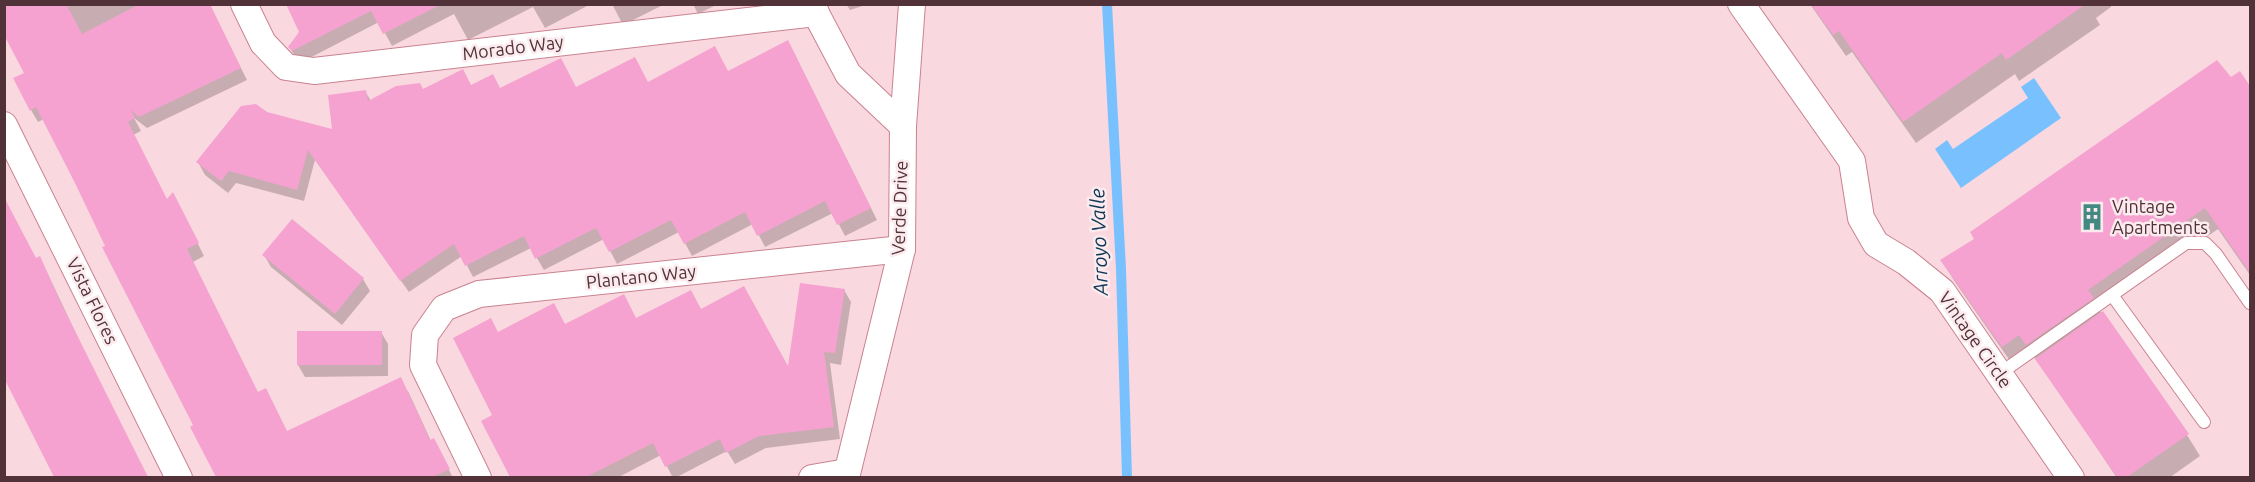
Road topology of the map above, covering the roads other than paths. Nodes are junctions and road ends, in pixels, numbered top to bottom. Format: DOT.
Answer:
graph roads {
  1 [pos="244,4"];
  2 [pos="912,4"];
  3 [pos="1741,4"];
  4 [pos="814,9"];
  5 [pos="4,125"];
  6 [pos="903,126"];
  7 [pos="902,249"];
  8 [pos="2112,295"];
  9 [pos="2250,303"];
  10 [pos="1999,374"];
  11 [pos="2204,422"];
  12 [pos="847,475"];
  13 [pos="179,477"];
  14 [pos="478,477"];
  15 [pos="812,477"];
  16 [pos="2071,477"];
  1 -- 4 [label="street, Morado Way"];
  2 -- 6 [label="street, Verde Drive"];
  3 -- 10 [label="street, Vintage Circle"];
  4 -- 6 [label="street"];
  5 -- 13 [label="street, Vista Flores"];
  6 -- 7 [label="street, Verde Drive"];
  7 -- 12 [label="street, Verde Drive"];
  7 -- 14 [label="street, Plantano Way"];
  8 -- 9 [label="lane"];
  8 -- 10 [label="lane"];
  8 -- 11 [label="lane"];
  10 -- 16 [label="street, Vintage Circle"];
  12 -- 15 [label="street"];
}
